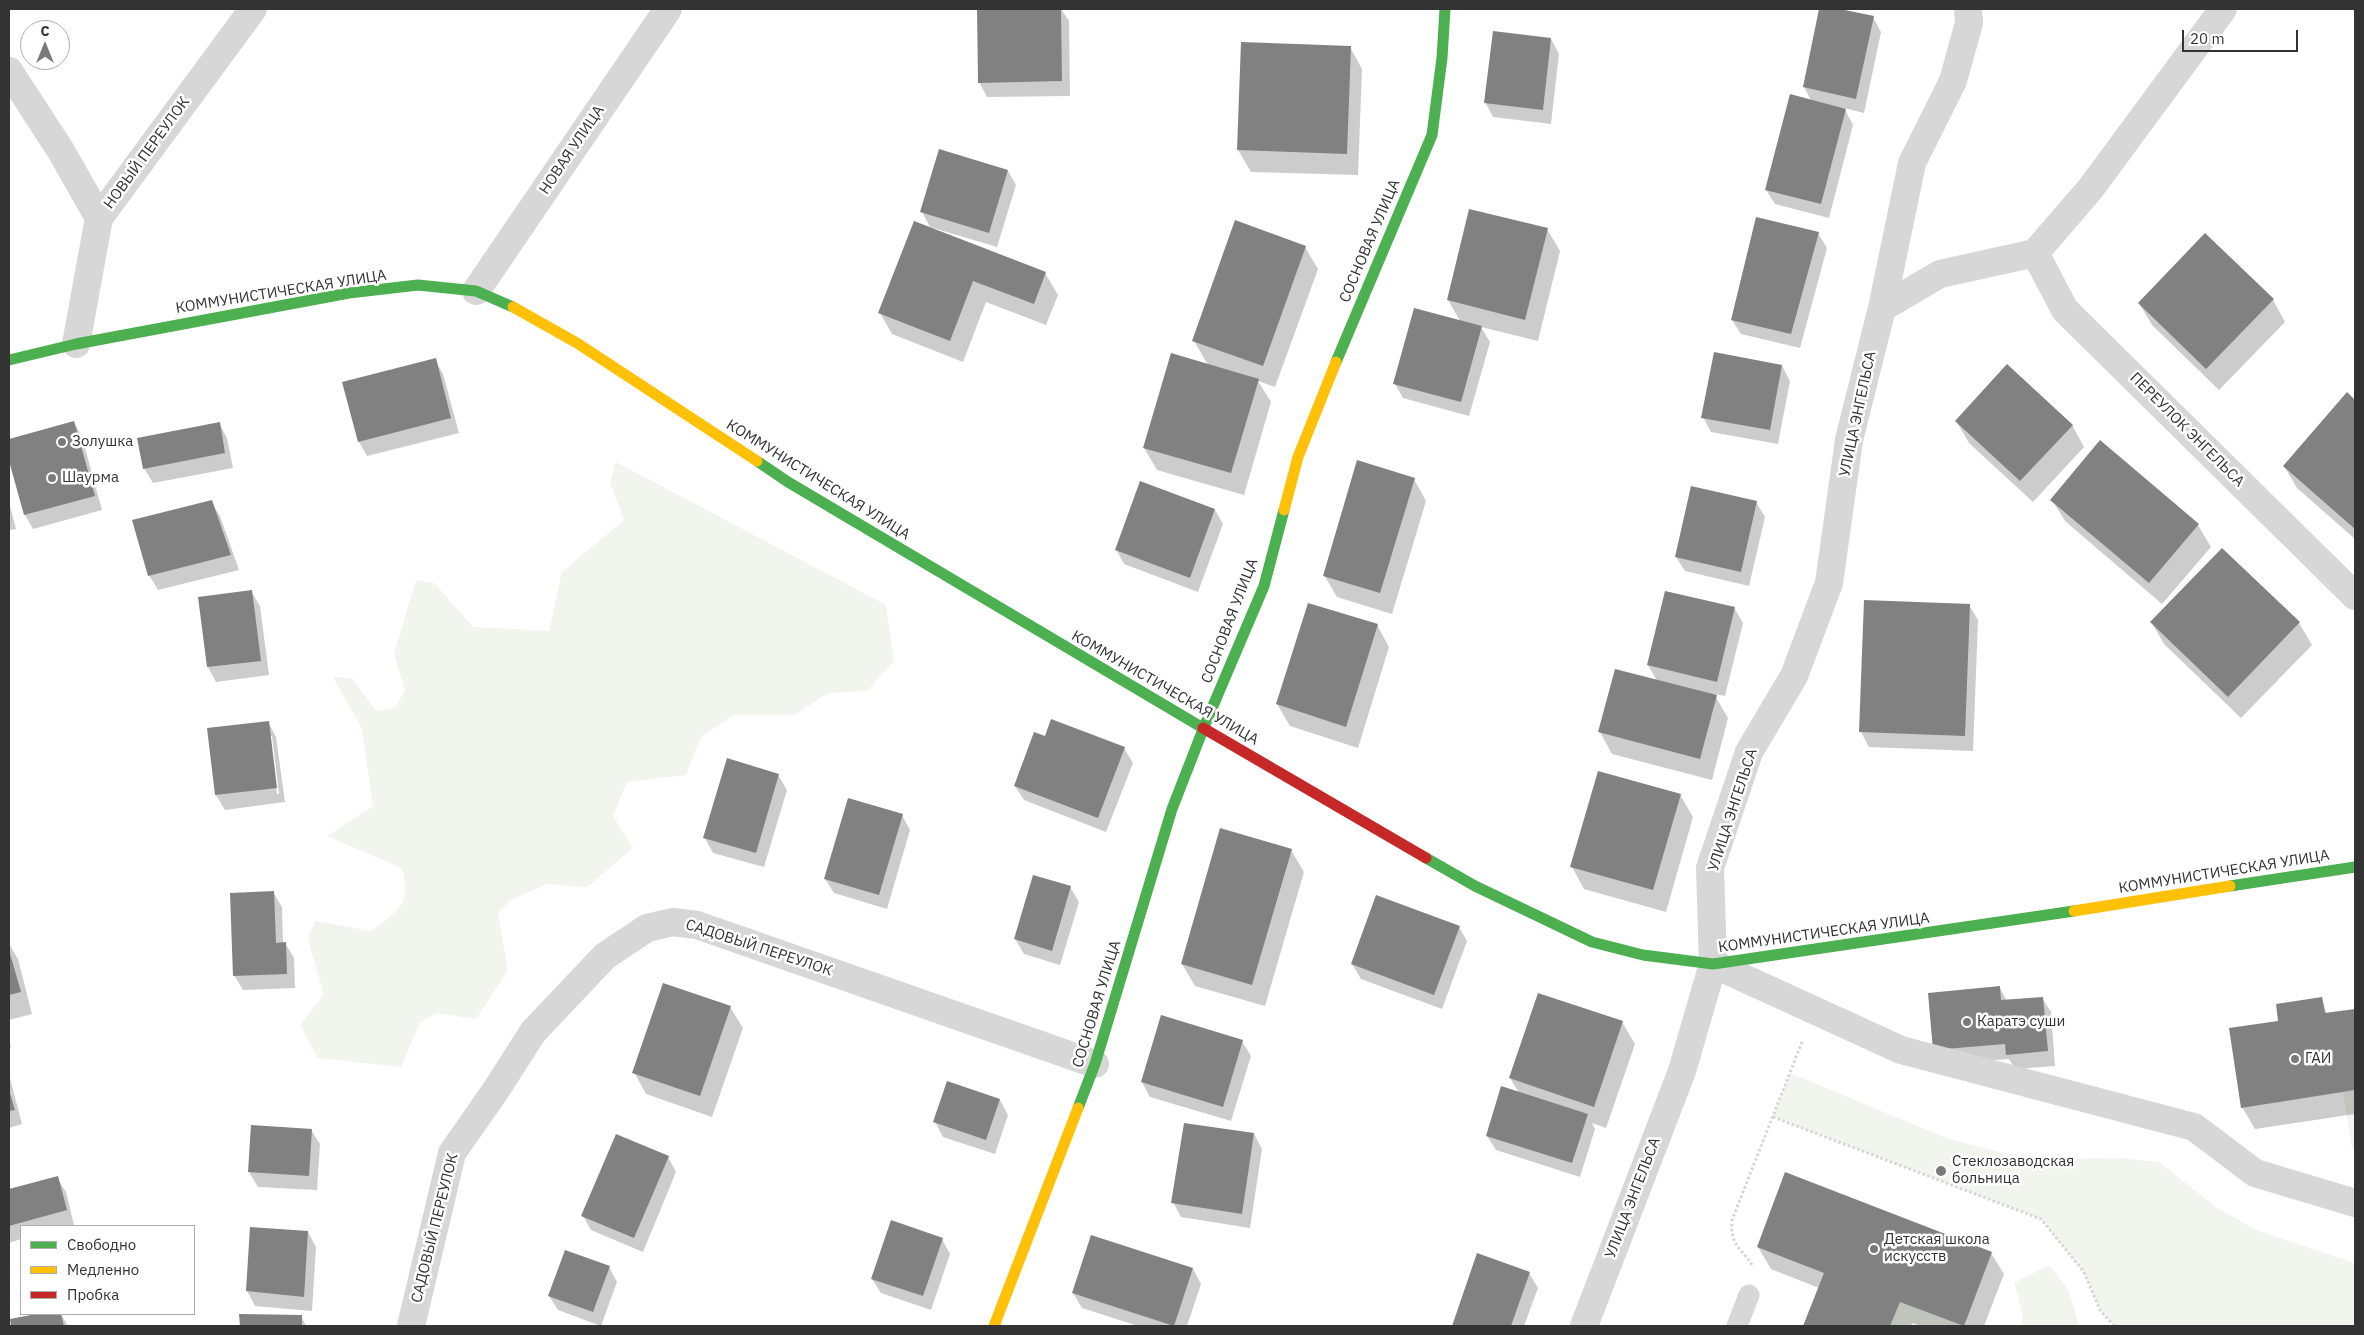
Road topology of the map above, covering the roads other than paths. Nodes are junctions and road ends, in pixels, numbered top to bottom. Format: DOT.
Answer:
graph roads {
  1 [pos="253,9"];
  2 [pos="668,9"];
  3 [pos="1445,9"];
  4 [pos="1968,9"];
  5 [pos="2223,9"];
  6 [pos="9,71"];
  7 [pos="99,218"];
  8 [pos="2035,253"];
  9 [pos="476,291"];
  10 [pos="1882,308"];
  11 [pos="76,344"];
  12 [pos="9,360"];
  13 [pos="2355,596"];
  14 [pos="1204,727"];
  15 [pos="2355,867"];
  16 [pos="1713,964"];
  17 [pos="1095,1064"];
  18 [pos="2355,1203"];
  19 [pos="1750,1295"];
  20 [pos="411,1326"];
  21 [pos="994,1326"];
  22 [pos="1584,1326"];
  23 [pos="1737,1326"];
  1 -- 7 [label="street, НОВЫЙ ПЕРЕУЛОК"];
  2 -- 9 [label="street, НОВАЯ УЛИЦА"];
  3 -- 14 [label="street, СОСНОВАЯ УЛИЦА"];
  4 -- 10 [label="street, УЛИЦА ЭНГЕЛЬСА"];
  5 -- 8 [label="street"];
  6 -- 7 [label="street"];
  7 -- 11 [label="street, НОВЫЙ ПЕРЕУЛОК"];
  8 -- 10 [label="street"];
  8 -- 13 [label="street, ПЕРЕУЛОК ЭНГЕЛЬСА"];
  9 -- 11 [label="street, КОММУНИСТИЧЕСКАЯ УЛИЦА"];
  9 -- 14 [label="street, КОММУНИСТИЧЕСКАЯ УЛИЦА"];
  10 -- 16 [label="street, УЛИЦА ЭНГЕЛЬСА"];
  11 -- 12 [label="street, КОММУНИСТИЧЕСКАЯ УЛИЦА"];
  14 -- 16 [label="street, КОММУНИСТИЧЕСКАЯ УЛИЦА"];
  14 -- 17 [label="street, СОСНОВАЯ УЛИЦА"];
  15 -- 16 [label="street, КОММУНИСТИЧЕСКАЯ УЛИЦА"];
  16 -- 18 [label="street"];
  16 -- 22 [label="street, УЛИЦА ЭНГЕЛЬСА"];
  17 -- 20 [label="street, САДОВЫЙ ПЕРЕУЛОК"];
  17 -- 21 [label="street, СОСНОВАЯ УЛИЦА"];
  19 -- 23 [label="lane"];
}
